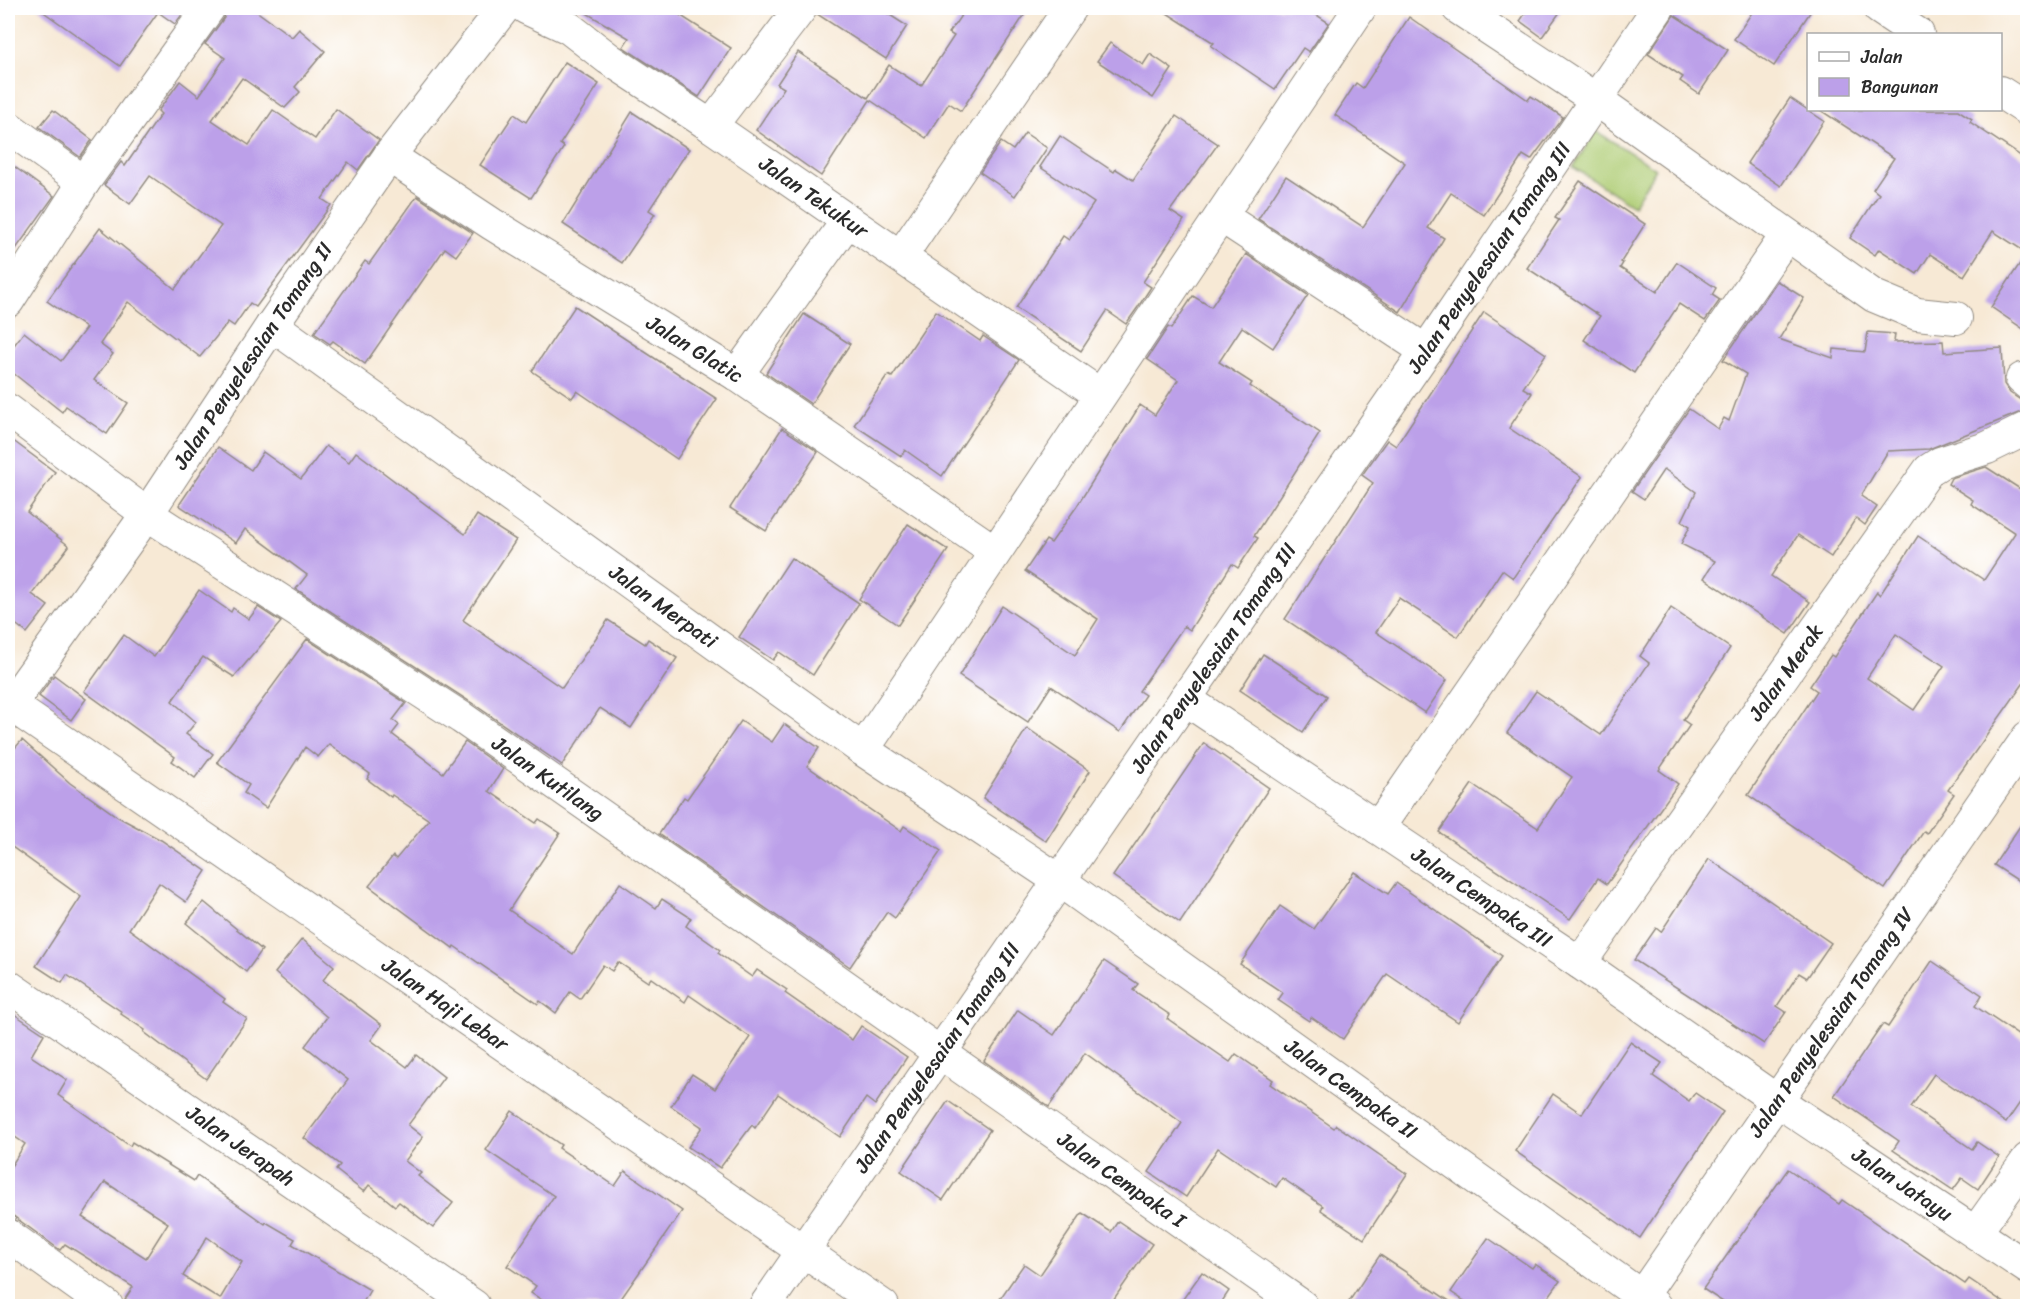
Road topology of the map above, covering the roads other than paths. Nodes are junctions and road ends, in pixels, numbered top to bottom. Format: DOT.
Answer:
graph roads {
  1 [pos="209,8"];
  2 [pos="504,8"];
  3 [pos="526,8"];
  4 [pos="801,8"];
  5 [pos="1070,8"];
  6 [pos="1360,8"];
  7 [pos="1458,8"];
  8 [pos="1658,8"];
  9 [pos="1879,8"];
  10 [pos="1916,33"];
  11 [pos="2002,93"];
  12 [pos="1594,98"];
  13 [pos="2028,110"];
  14 [pos="711,126"];
  15 [pos="8,127"];
  16 [pos="389,156"];
  17 [pos="84,182"];
  18 [pos="1221,216"];
  19 [pos="848,220"];
  20 [pos="1786,236"];
  21 [pos="901,256"];
  22 [pos="8,301"];
  23 [pos="1956,318"];
  24 [pos="272,325"];
  25 [pos="1426,351"];
  26 [pos="737,375"];
  27 [pos="1098,394"];
  28 [pos="8,410"];
  29 [pos="2028,428"];
  30 [pos="147,514"];
  31 [pos="994,551"];
  32 [pos="1185,699"];
  33 [pos="8,705"];
  34 [pos="2028,737"];
  35 [pos="863,750"];
  36 [pos="1378,828"];
  37 [pos="1060,881"];
  38 [pos="1580,963"];
  39 [pos="8,986"];
  40 [pos="941,1053"];
  41 [pos="1776,1100"];
  42 [pos="2028,1159"];
  43 [pos="1977,1232"];
  44 [pos="8,1235"];
  45 [pos="804,1251"];
  46 [pos="2028,1268"];
  47 [pos="1643,1304"];
  48 [pos="107,1306"];
  49 [pos="474,1306"];
  50 [pos="765,1306"];
  51 [pos="883,1306"];
  52 [pos="1302,1306"];
  1 -- 17 [label="street"];
  2 -- 16 [label="street, Jalan Penyelesaian Tomang II"];
  3 -- 14 [label="street, Jalan Tekukur"];
  4 -- 14 [label="street"];
  5 -- 21 [label="street"];
  6 -- 18 [label="street"];
  7 -- 12 [label="street"];
  8 -- 12 [label="street, Jalan Penyelesaian Tomang III"];
  9 -- 10 [label="street"];
  11 -- 13 [label="street"];
  12 -- 20 [label="street"];
  12 -- 25 [label="street, Jalan Penyelesaian Tomang III"];
  14 -- 19 [label="street, Jalan Tekukur"];
  15 -- 17 [label="street"];
  16 -- 24 [label="street, Jalan Penyelesaian Tomang II"];
  16 -- 26 [label="street, Jalan Glatic"];
  17 -- 22 [label="street"];
  18 -- 25 [label="street"];
  18 -- 27 [label="street"];
  19 -- 21 [label="street, Jalan Tekukur"];
  19 -- 26 [label="street"];
  20 -- 23 [label="street"];
  20 -- 36 [label="street"];
  21 -- 27 [label="street, Jalan Tekukur"];
  24 -- 30 [label="street, Jalan Penyelesaian Tomang II"];
  24 -- 35 [label="street, Jalan Merpati"];
  25 -- 32 [label="street, Jalan Penyelesaian Tomang III"];
  26 -- 31 [label="street, Jalan Glatic"];
  27 -- 31 [label="street"];
  28 -- 30 [label="street, Jalan Kutilang"];
  29 -- 38 [label="street, Jalan Merak"];
  30 -- 33 [label="street, Jalan Penyelesaian Tomang II"];
  30 -- 40 [label="street, Jalan Kutilang"];
  31 -- 35 [label="street"];
  32 -- 36 [label="street, Jalan Cempaka III"];
  32 -- 37 [label="street, Jalan Penyelesaian Tomang III"];
  33 -- 45 [label="street, Jalan Haji Lebar"];
  34 -- 41 [label="street, Jalan Penyelesaian Tomang IV"];
  35 -- 37 [label="street, Jalan Merpati"];
  36 -- 38 [label="street, Jalan Cempaka III"];
  37 -- 40 [label="street, Jalan Penyelesaian Tomang III"];
  37 -- 47 [label="street, Jalan Cempaka II"];
  38 -- 41 [label="street, Jalan Cempaka III"];
  39 -- 49 [label="street, Jalan Jerapah"];
  40 -- 45 [label="street, Jalan Penyelesaian Tomang III"];
  40 -- 52 [label="street, Jalan Cempaka I"];
  41 -- 43 [label="street, Jalan Jatayu"];
  41 -- 47 [label="street, Jalan Penyelesaian Tomang IV"];
  42 -- 43 [label="street"];
  43 -- 46 [label="street, Jalan Jatayu"];
  44 -- 48 [label="street"];
  45 -- 50 [label="street, Jalan Penyelesaian Tomang III"];
  45 -- 51 [label="street, Jalan Haji Lebar"];
}
